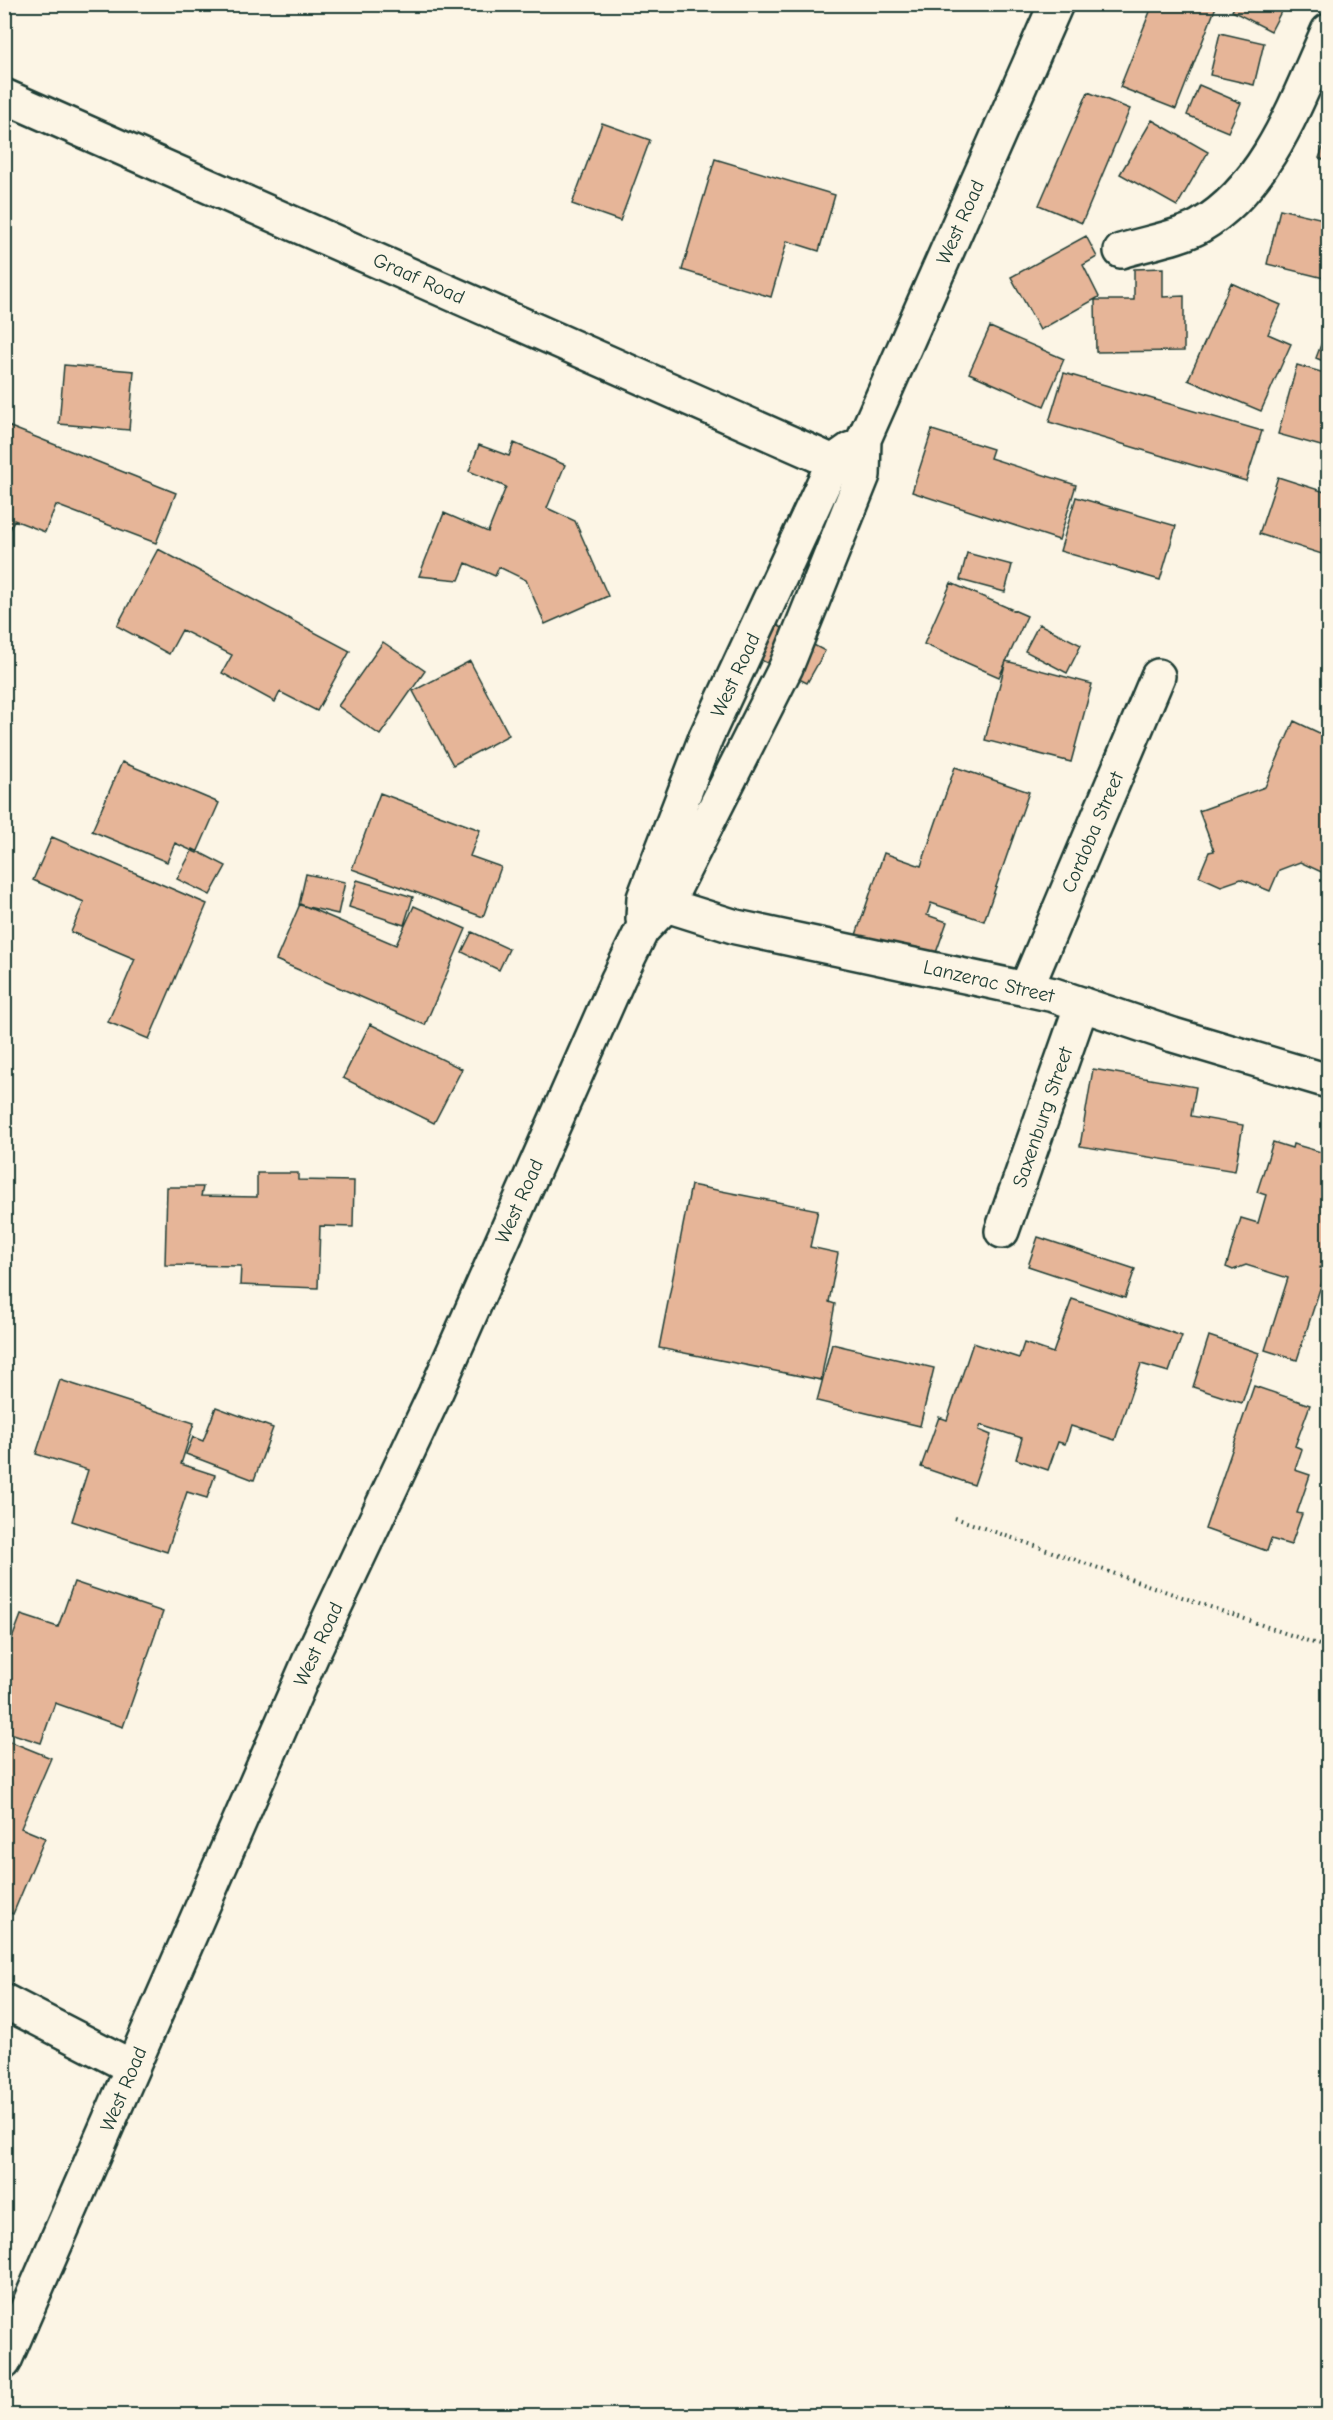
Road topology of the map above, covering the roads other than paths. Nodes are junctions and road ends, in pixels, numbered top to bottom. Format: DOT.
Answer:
graph roads {
  1 [pos="1056,4"];
  2 [pos="1329,32"];
  3 [pos="4,96"];
  4 [pos="1122,251"];
  5 [pos="849,468"];
  6 [pos="1158,676"];
  7 [pos="655,902"];
  8 [pos="1026,988"];
  9 [pos="1082,1004"];
  10 [pos="1329,1081"];
  11 [pos="1002,1231"];
  12 [pos="4,2001"];
  13 [pos="132,2067"];
  14 [pos="4,2362"];
  1 -- 5 [label="street, West Road"];
  2 -- 4 [label="street"];
  3 -- 5 [label="street, Graaf Road"];
  5 -- 7 [label="street, West Road"];
  5 -- 7 [label="street, West Road"];
  6 -- 8 [label="street, Cordoba Street"];
  7 -- 8 [label="street, Lanzerac Street"];
  7 -- 13 [label="street, West Road"];
  8 -- 9 [label="street, Lanzerac Street"];
  9 -- 10 [label="street, Lanzerac Street"];
  9 -- 11 [label="street, Saxenburg Street"];
  12 -- 13 [label="street"];
  13 -- 14 [label="street, West Road"];
}
